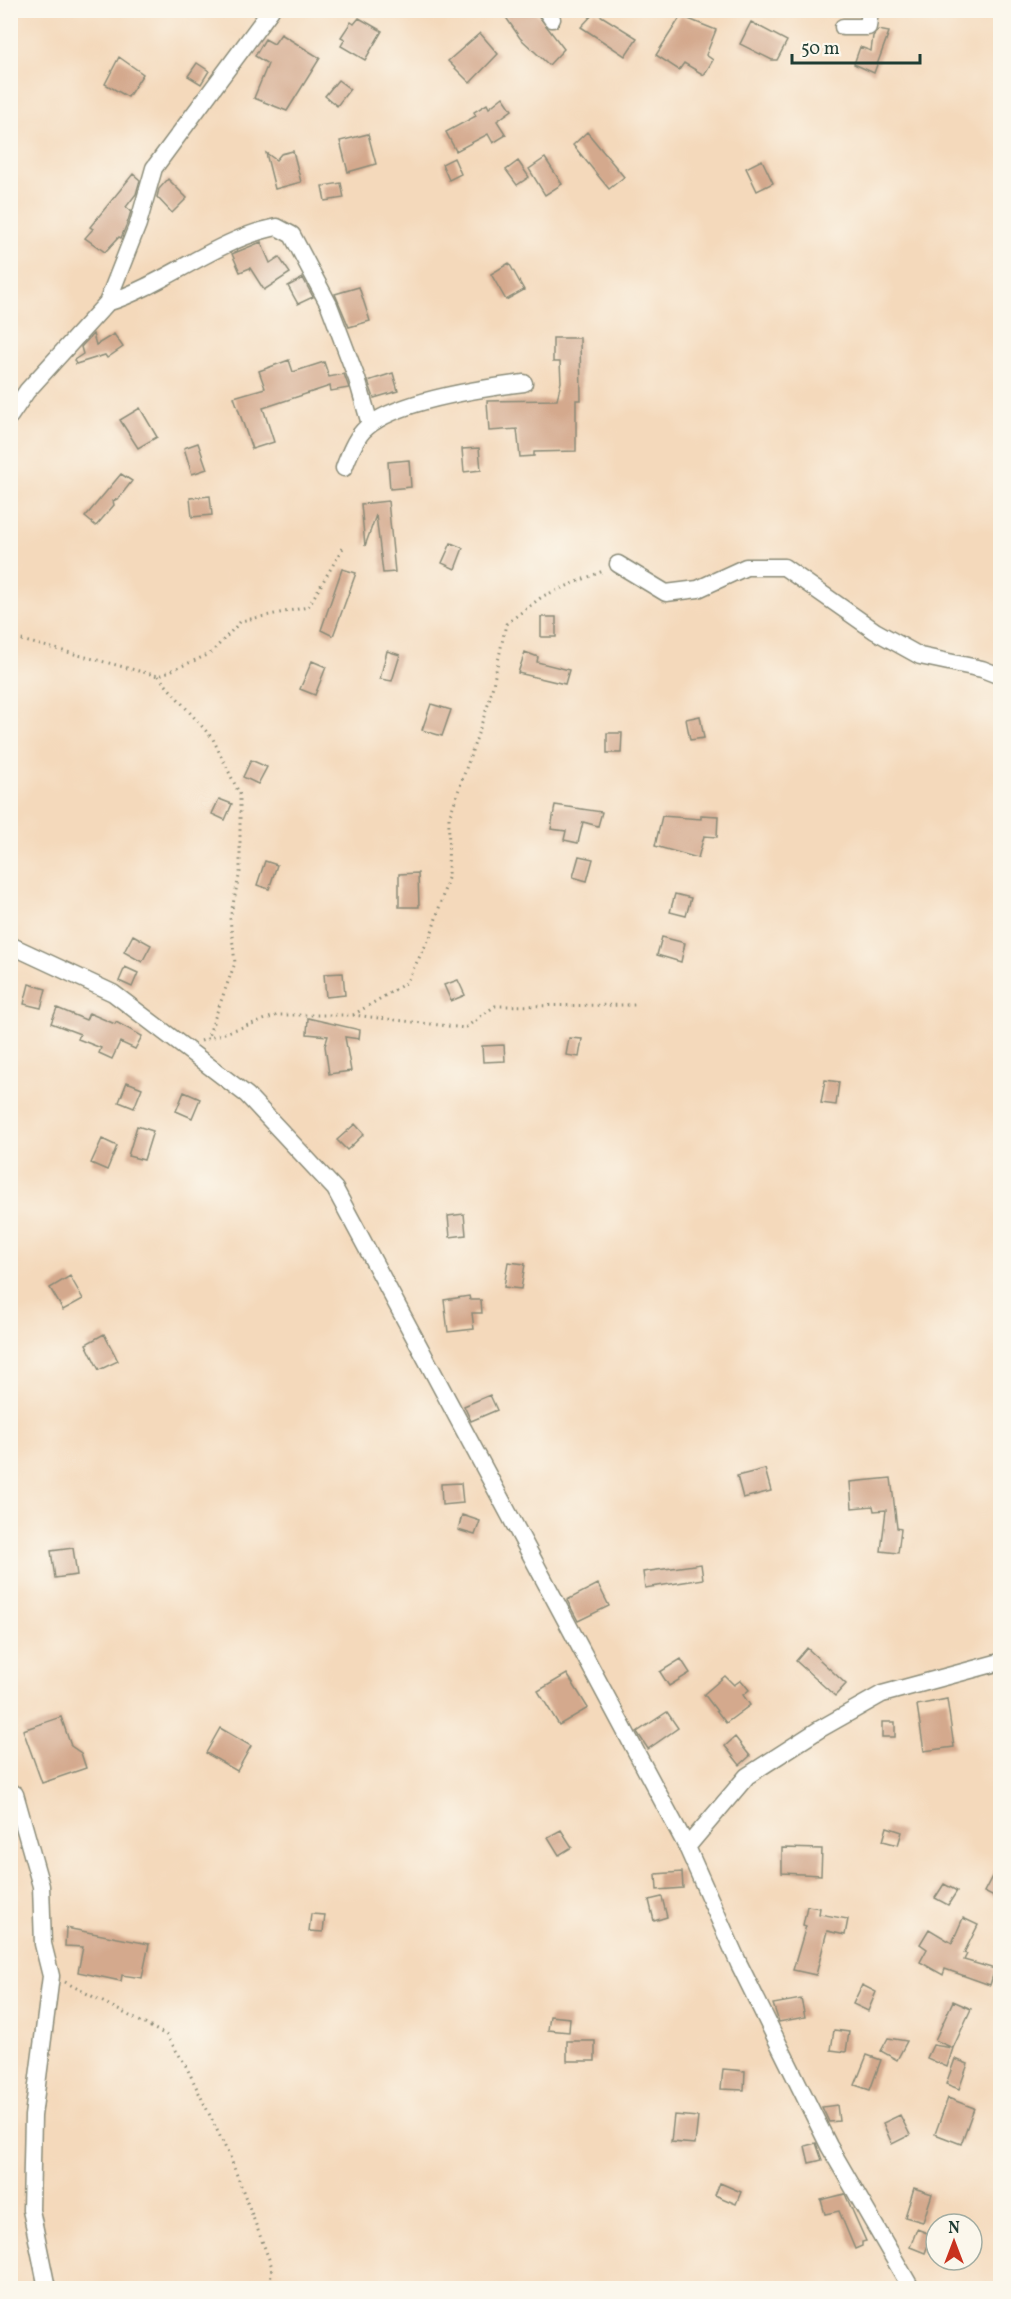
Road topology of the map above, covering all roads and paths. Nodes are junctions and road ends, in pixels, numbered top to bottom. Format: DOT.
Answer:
graph roads {
  1 [pos="271,10"];
  2 [pos="870,10"];
  3 [pos="843,27"];
  4 [pos="107,303"];
  5 [pos="524,382"];
  6 [pos="10,416"];
  7 [pos="370,424"];
  8 [pos="344,468"];
  9 [pos="343,548"];
  10 [pos="618,564"];
  11 [pos="10,637"];
  12 [pos="158,676"];
  13 [pos="1000,676"];
  14 [pos="10,945"];
  15 [pos="635,1005"];
  16 [pos="353,1015"];
  17 [pos="207,1039"];
  18 [pos="182,1047"];
  19 [pos="1000,1662"];
  20 [pos="15,1794"];
  21 [pos="687,1848"];
  22 [pos="51,1976"];
  23 [pos="47,2289"];
  24 [pos="269,2289"];
  25 [pos="911,2289"];
  1 -- 4 [label="street"];
  2 -- 3 [label="street"];
  4 -- 6 [label="street"];
  4 -- 7 [label="street"];
  5 -- 7 [label="street"];
  7 -- 8 [label="street"];
  9 -- 12 [label="path"];
  10 -- 13 [label="street"];
  10 -- 16 [label="path"];
  11 -- 12 [label="path"];
  12 -- 17 [label="path"];
  14 -- 18 [label="street"];
  15 -- 16 [label="path"];
  16 -- 17 [label="path"];
  17 -- 18 [label="path"];
  18 -- 21 [label="street"];
  19 -- 21 [label="street"];
  20 -- 22 [label="street"];
  21 -- 25 [label="street"];
  22 -- 23 [label="street"];
  22 -- 24 [label="path"];
}
